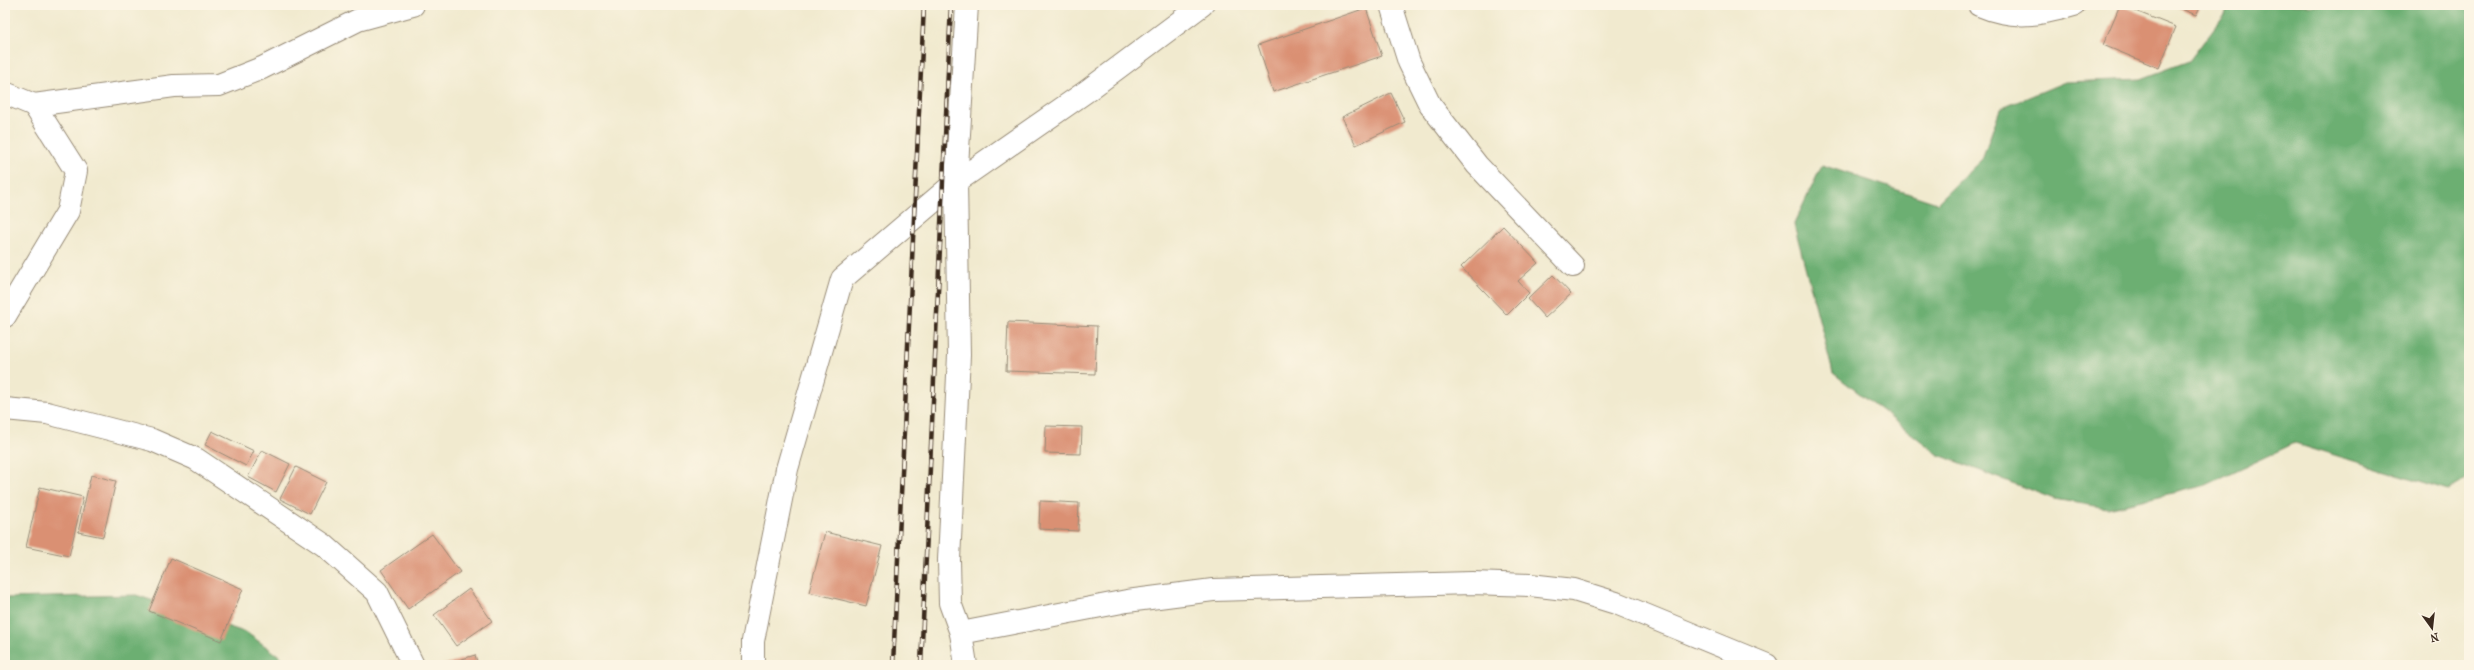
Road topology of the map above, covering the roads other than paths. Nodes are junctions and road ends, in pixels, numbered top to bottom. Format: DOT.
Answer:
graph roads {
  1 [pos="413,5"];
  2 [pos="967,5"];
  3 [pos="1202,5"];
  4 [pos="1391,5"];
  5 [pos="1979,5"];
  6 [pos="2074,5"];
  7 [pos="5,93"];
  8 [pos="34,105"];
  9 [pos="956,182"];
  10 [pos="1574,266"];
  11 [pos="5,316"];
  12 [pos="5,409"];
  13 [pos="961,633"];
  14 [pos="413,665"];
  15 [pos="753,665"];
  16 [pos="966,665"];
  17 [pos="1767,665"];
  1 -- 8 [label="street"];
  2 -- 9 [label="street"];
  3 -- 9 [label="street"];
  4 -- 10 [label="street"];
  5 -- 6 [label="street"];
  7 -- 8 [label="street"];
  8 -- 11 [label="street"];
  9 -- 13 [label="street"];
  9 -- 15 [label="street"];
  12 -- 14 [label="street"];
  13 -- 16 [label="street"];
  13 -- 17 [label="street"];
}
